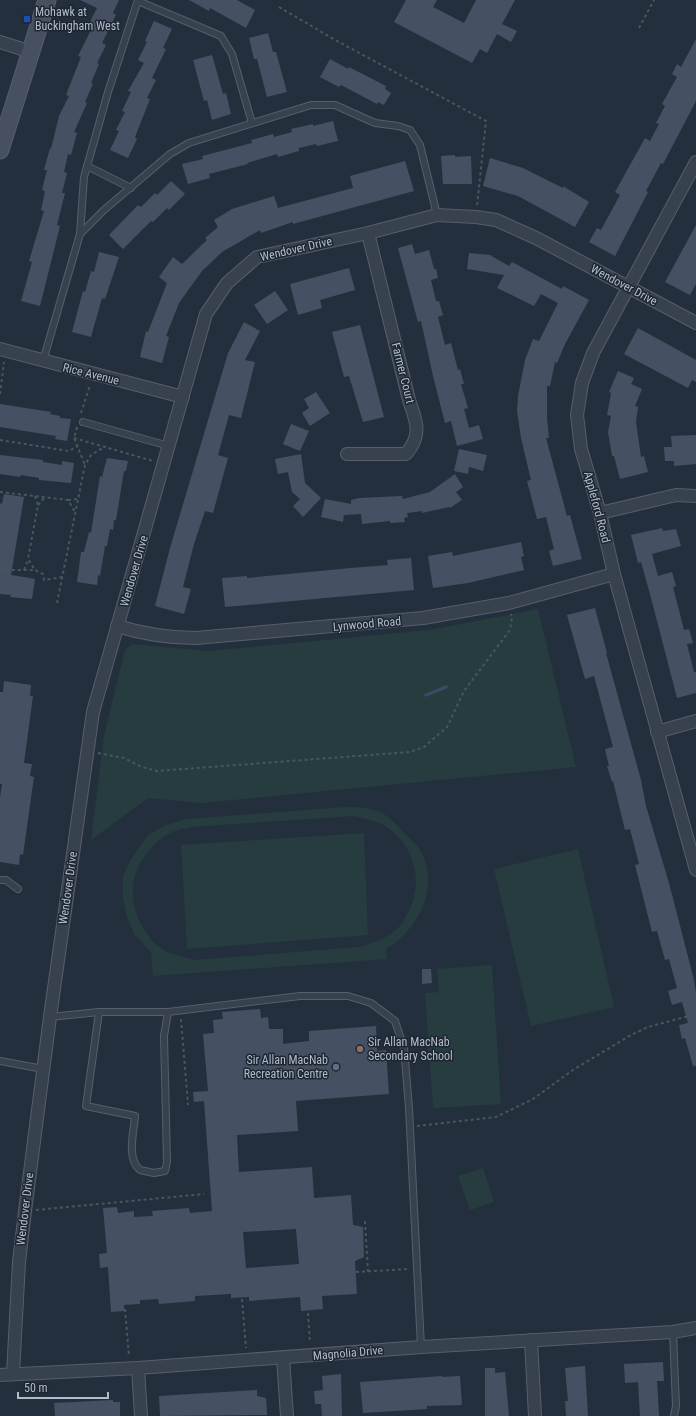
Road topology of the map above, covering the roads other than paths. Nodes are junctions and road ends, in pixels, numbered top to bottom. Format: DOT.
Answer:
graph roads {
  1 [pos="47,0"];
  2 [pos="138,0"];
  3 [pos="0,42"];
  4 [pos="31,52"];
  5 [pos="252,123"];
  6 [pos="0,150"];
  7 [pos="696,162"];
  8 [pos="87,166"];
  9 [pos="131,188"];
  10 [pos="436,215"];
  11 [pos="368,233"];
  12 [pos="80,234"];
  13 [pos="628,288"];
  14 [pos="696,323"];
  15 [pos="3,350"];
  16 [pos="43,362"];
  17 [pos="183,397"];
  18 [pos="83,422"];
  19 [pos="169,446"];
  20 [pos="347,454"];
  21 [pos="696,496"];
  22 [pos="600,513"];
  23 [pos="614,574"];
  24 [pos="117,626"];
  25 [pos="696,721"];
  26 [pos="657,732"];
  27 [pos="696,870"];
  28 [pos="0,880"];
  29 [pos="18,889"];
  30 [pos="99,1012"];
  31 [pos="168,1012"];
  32 [pos="50,1016"];
  33 [pos="0,1061"];
  34 [pos="43,1069"];
  35 [pos="696,1328"];
  36 [pos="673,1332"];
  37 [pos="531,1340"];
  38 [pos="421,1347"];
  39 [pos="283,1358"];
  40 [pos="138,1368"];
  41 [pos="13,1374"];
  42 [pos="0,1375"];
  43 [pos="141,1416"];
  44 [pos="287,1416"];
  45 [pos="536,1416"];
  46 [pos="674,1416"];
  1 -- 4 [label="main road"];
  2 -- 5 [label="lane"];
  2 -- 8 [label="lane"];
  3 -- 4 [label="street"];
  4 -- 6 [label="main road"];
  5 -- 9 [label="lane"];
  5 -- 10 [label="lane"];
  7 -- 13 [label="street, Appleford Road"];
  8 -- 9 [label="lane"];
  8 -- 12 [label="lane"];
  9 -- 12 [label="lane"];
  10 -- 11 [label="street, Wendover Drive"];
  10 -- 13 [label="street, Wendover Drive"];
  11 -- 17 [label="street, Wendover Drive"];
  11 -- 20 [label="street, Farmer Court"];
  12 -- 16 [label="lane"];
  13 -- 14 [label="street, Wendover Drive"];
  13 -- 22 [label="street, Appleford Road"];
  15 -- 16 [label="street, Rice Avenue"];
  16 -- 17 [label="street, Rice Avenue"];
  17 -- 19 [label="street, Wendover Drive"];
  18 -- 19 [label="lane"];
  19 -- 24 [label="street, Wendover Drive"];
  21 -- 22 [label="street"];
  22 -- 23 [label="street, Appleford Road"];
  23 -- 24 [label="street, Lynwood Road"];
  23 -- 26 [label="street, Appleford Road"];
  24 -- 32 [label="street, Wendover Drive"];
  25 -- 26 [label="street"];
  26 -- 27 [label="street, Appleford Road"];
  28 -- 29 [label="lane"];
  30 -- 31 [label="lane"];
  30 -- 31 [label="lane"];
  30 -- 32 [label="lane"];
  31 -- 38 [label="lane"];
  32 -- 34 [label="street, Wendover Drive"];
  33 -- 34 [label="lane"];
  34 -- 41 [label="street, Wendover Drive"];
  35 -- 36 [label="street, Magnolia Drive"];
  36 -- 37 [label="street, Magnolia Drive"];
  36 -- 46 [label="lane"];
  37 -- 38 [label="street, Magnolia Drive"];
  37 -- 45 [label="street"];
  38 -- 39 [label="street, Magnolia Drive"];
  39 -- 40 [label="street, Magnolia Drive"];
  39 -- 44 [label="street"];
  40 -- 41 [label="street, Magnolia Drive"];
  40 -- 43 [label="street"];
  41 -- 42 [label="street, Magnolia Drive"];
}
